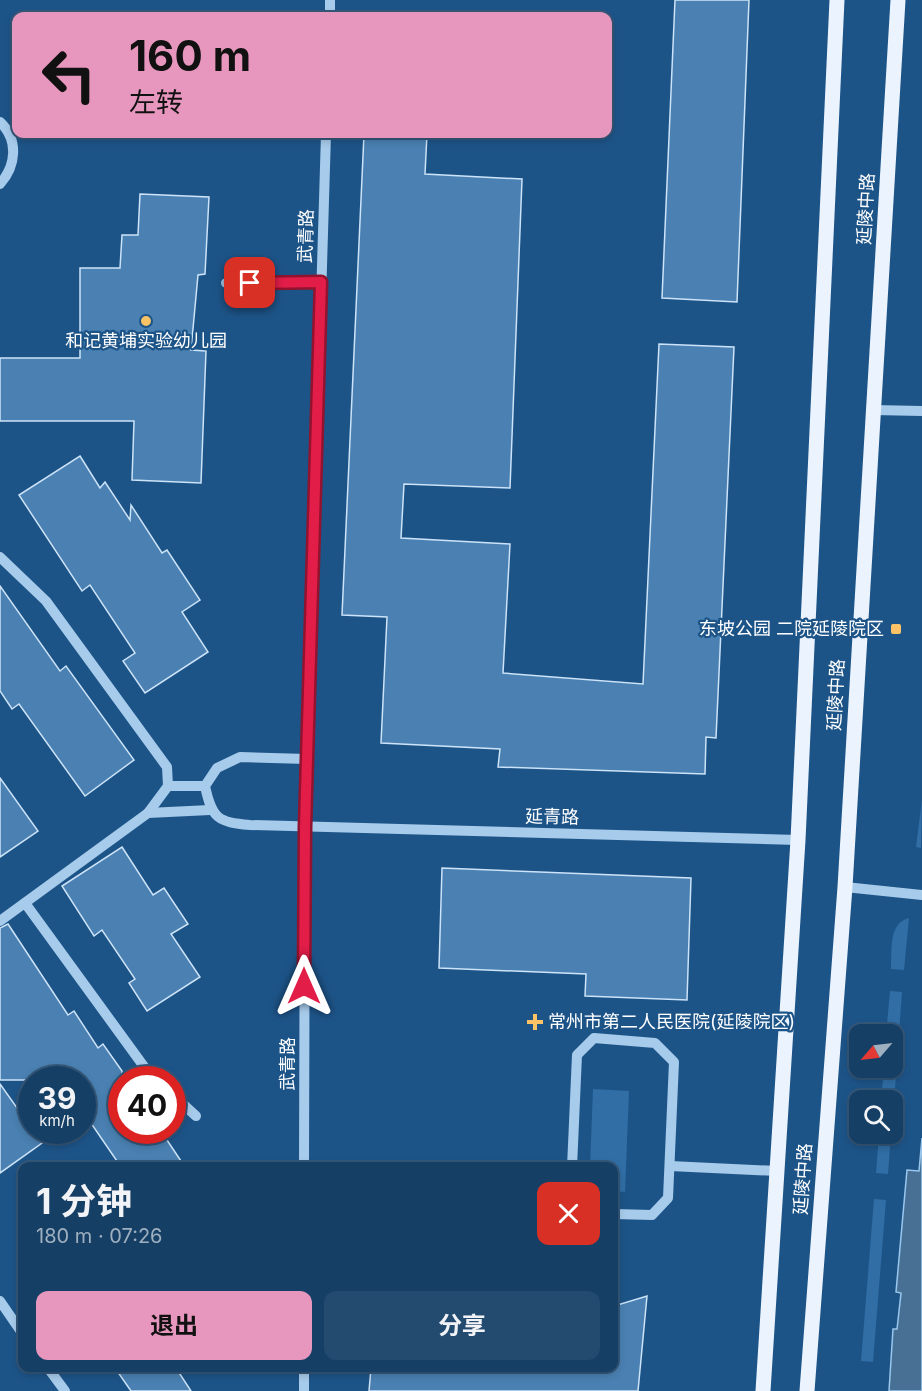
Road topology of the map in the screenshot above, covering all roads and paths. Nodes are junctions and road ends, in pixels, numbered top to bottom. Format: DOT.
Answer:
graph roads {
  1 [pos="837,0"];
  2 [pos="898,0"];
  3 [pos="0,122"];
  4 [pos="326,138"];
  5 [pos="0,184"];
  6 [pos="321,282"];
  7 [pos="226,283"];
  8 [pos="873,410"];
  9 [pos="922,411"];
  10 [pos="0,557"];
  11 [pos="307,759"];
  12 [pos="168,786"];
  13 [pos="205,786"];
  14 [pos="210,810"];
  15 [pos="148,813"];
  16 [pos="305,827"];
  17 [pos="798,840"];
  18 [pos="845,887"];
  19 [pos="920,895"];
  20 [pos="25,903"];
  21 [pos="0,921"];
  22 [pos="144,1066"];
  23 [pos="186,1107"];
  24 [pos="196,1116"];
  25 [pos="304,1162"];
  26 [pos="572,1162"];
  27 [pos="670,1166"];
  28 [pos="777,1171"];
  29 [pos="618,1214"];
  30 [pos="0,1301"];
  31 [pos="18,1327"];
  32 [pos="51,1372"];
  33 [pos="304,1372"];
  34 [pos="65,1391"];
  35 [pos="304,1391"];
  36 [pos="763,1391"];
  37 [pos="807,1391"];
  1 -- 17 [label="main road, 延陵中路"];
  2 -- 8 [label="main road, 延陵中路"];
  3 -- 5 [label="street"];
  4 -- 6 [label="street, 武青路"];
  6 -- 7 [label="street"];
  6 -- 11 [label="street, 武青路"];
  8 -- 9 [label="street"];
  8 -- 18 [label="main road, 延陵中路"];
  10 -- 12 [label="street"];
  11 -- 13 [label="street"];
  11 -- 16 [label="street, 武青路"];
  12 -- 13 [label="street"];
  12 -- 15 [label="street"];
  13 -- 14 [label="street"];
  14 -- 15 [label="street"];
  14 -- 16 [label="street, 延青路"];
  15 -- 20 [label="street"];
  16 -- 17 [label="street, 延青路"];
  16 -- 25 [label="street, 武青路"];
  17 -- 28 [label="main road, 延陵中路"];
  18 -- 19 [label="street"];
  18 -- 37 [label="main road, 延陵中路"];
  20 -- 21 [label="street"];
  20 -- 22 [label="street"];
  23 -- 24 [label="street"];
  26 -- 27 [label="street"];
  27 -- 28 [label="street"];
  27 -- 29 [label="street"];
  28 -- 36 [label="main road, 延陵中路"];
  30 -- 31 [label="street"];
  32 -- 34 [label="street"];
  33 -- 35 [label="street"];
}
